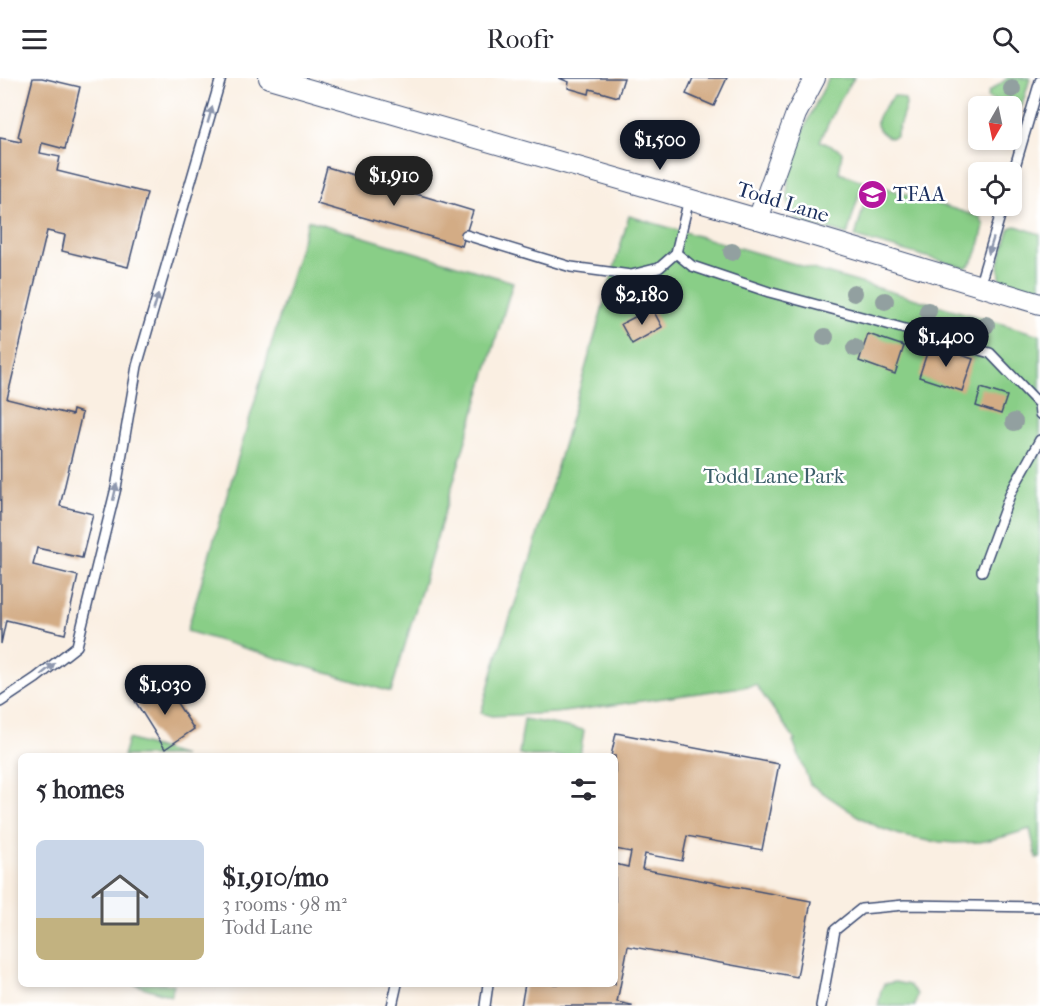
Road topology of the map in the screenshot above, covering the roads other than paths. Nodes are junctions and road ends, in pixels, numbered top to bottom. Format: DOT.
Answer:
graph roads {
  1 [pos="221,78"];
  2 [pos="269,78"];
  3 [pos="815,78"];
  4 [pos="1040,81"];
  5 [pos="1016,162"];
  6 [pos="689,199"];
  7 [pos="1000,216"];
  8 [pos="758,219"];
  9 [pos="466,235"];
  10 [pos="676,253"];
  11 [pos="979,287"];
  12 [pos="1040,304"];
  13 [pos="1039,401"];
  14 [pos="1040,414"];
  15 [pos="1040,440"];
  16 [pos="982,571"];
  17 [pos="0,702"];
  18 [pos="1040,907"];
  19 [pos="397,987"];
  20 [pos="488,987"];
  21 [pos="392,1006"];
  22 [pos="485,1006"];
  23 [pos="820,1006"];
  17 -- 1 [label="lane, one-way"];
  2 -- 6 [label="street, Todd Lane"];
  3 -- 8 [label="street"];
  4 -- 5 [label="lane"];
  6 -- 8 [label="street, Todd Lane"];
  6 -- 10 [label="lane"];
  7 -- 11 [label="lane, one-way"];
  8 -- 11 [label="street, Todd Lane"];
  9 -- 10 [label="lane"];
  10 -- 13 [label="lane"];
  11 -- 12 [label="street, Todd Lane"];
  13 -- 14 [label="lane"];
  15 -- 16 [label="lane"];
  18 -- 23 [label="lane"];
  19 -- 21 [label="lane"];
  20 -- 22 [label="lane"];
}
